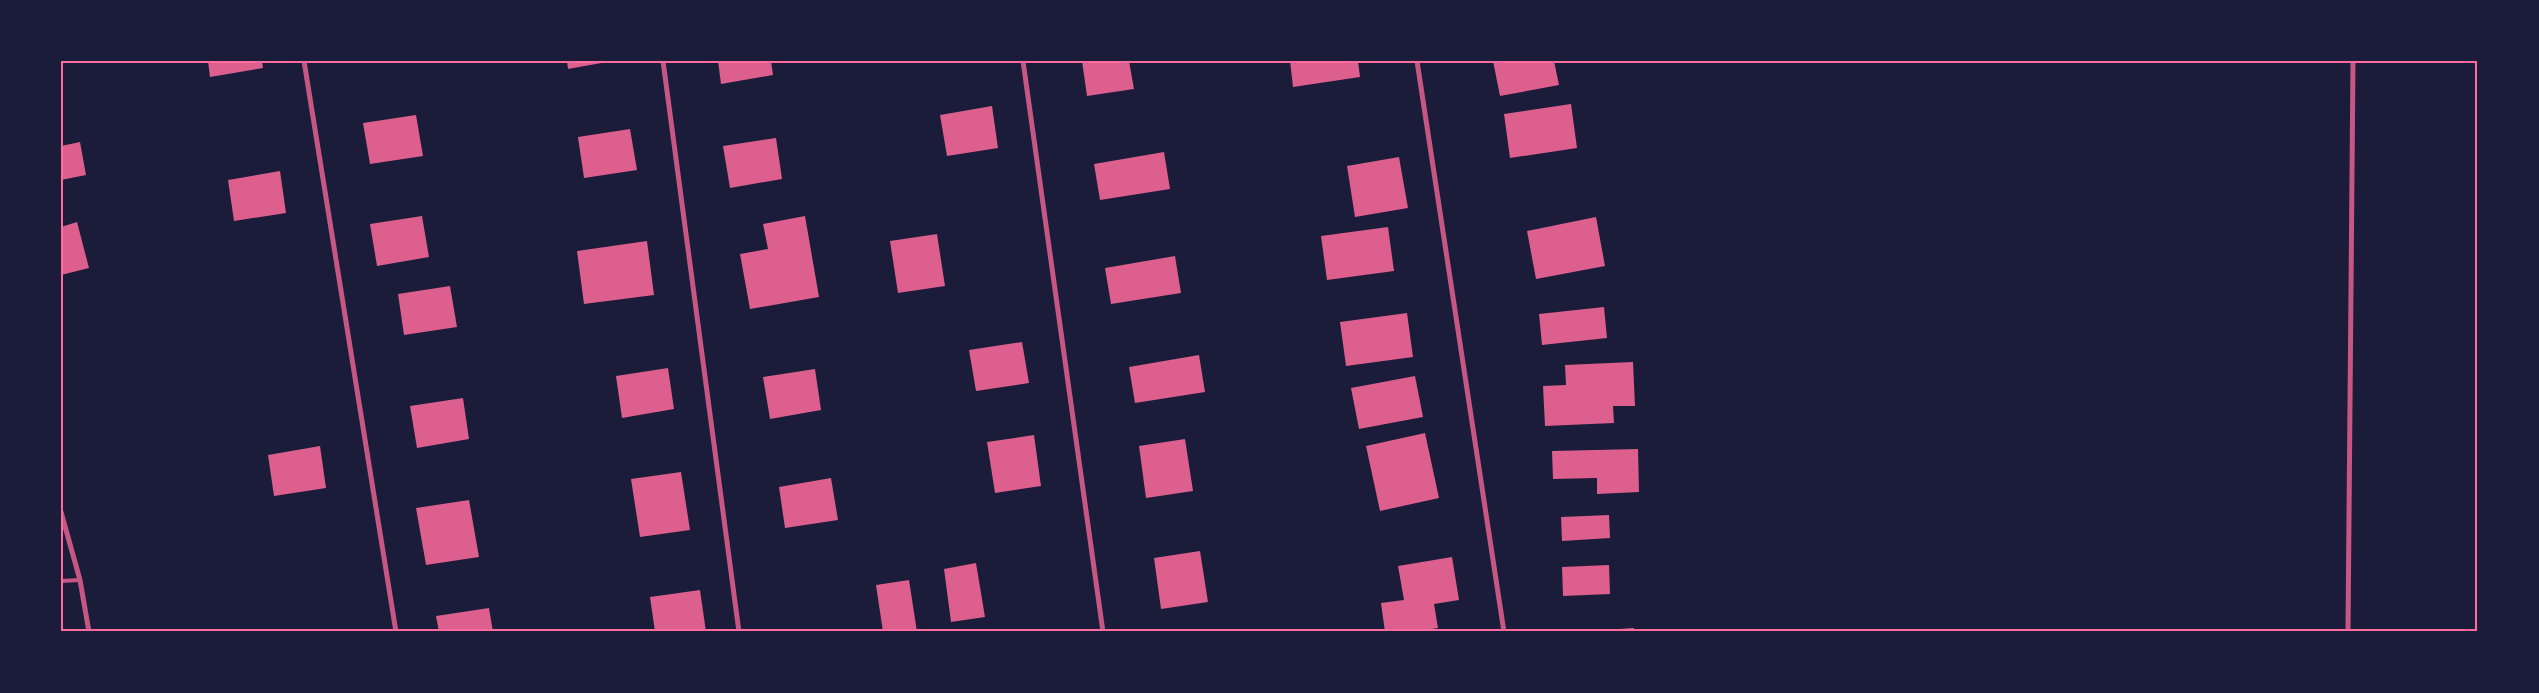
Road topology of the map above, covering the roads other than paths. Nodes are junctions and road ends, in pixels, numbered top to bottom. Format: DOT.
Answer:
graph roads {
  1 [pos="304,61"];
  2 [pos="663,61"];
  3 [pos="1023,61"];
  4 [pos="1417,61"];
  5 [pos="2353,61"];
  6 [pos="61,512"];
  7 [pos="80,580"];
  8 [pos="61,581"];
  9 [pos="89,632"];
  10 [pos="396,632"];
  11 [pos="740,632"];
  12 [pos="1103,632"];
  13 [pos="1504,632"];
  14 [pos="2348,632"];
  1 -- 10 [label="street"];
  2 -- 11 [label="street"];
  3 -- 12 [label="street"];
  4 -- 13 [label="street"];
  5 -- 14 [label="street"];
  6 -- 7 [label="street"];
  7 -- 8 [label="lane"];
  7 -- 9 [label="street"];
}
